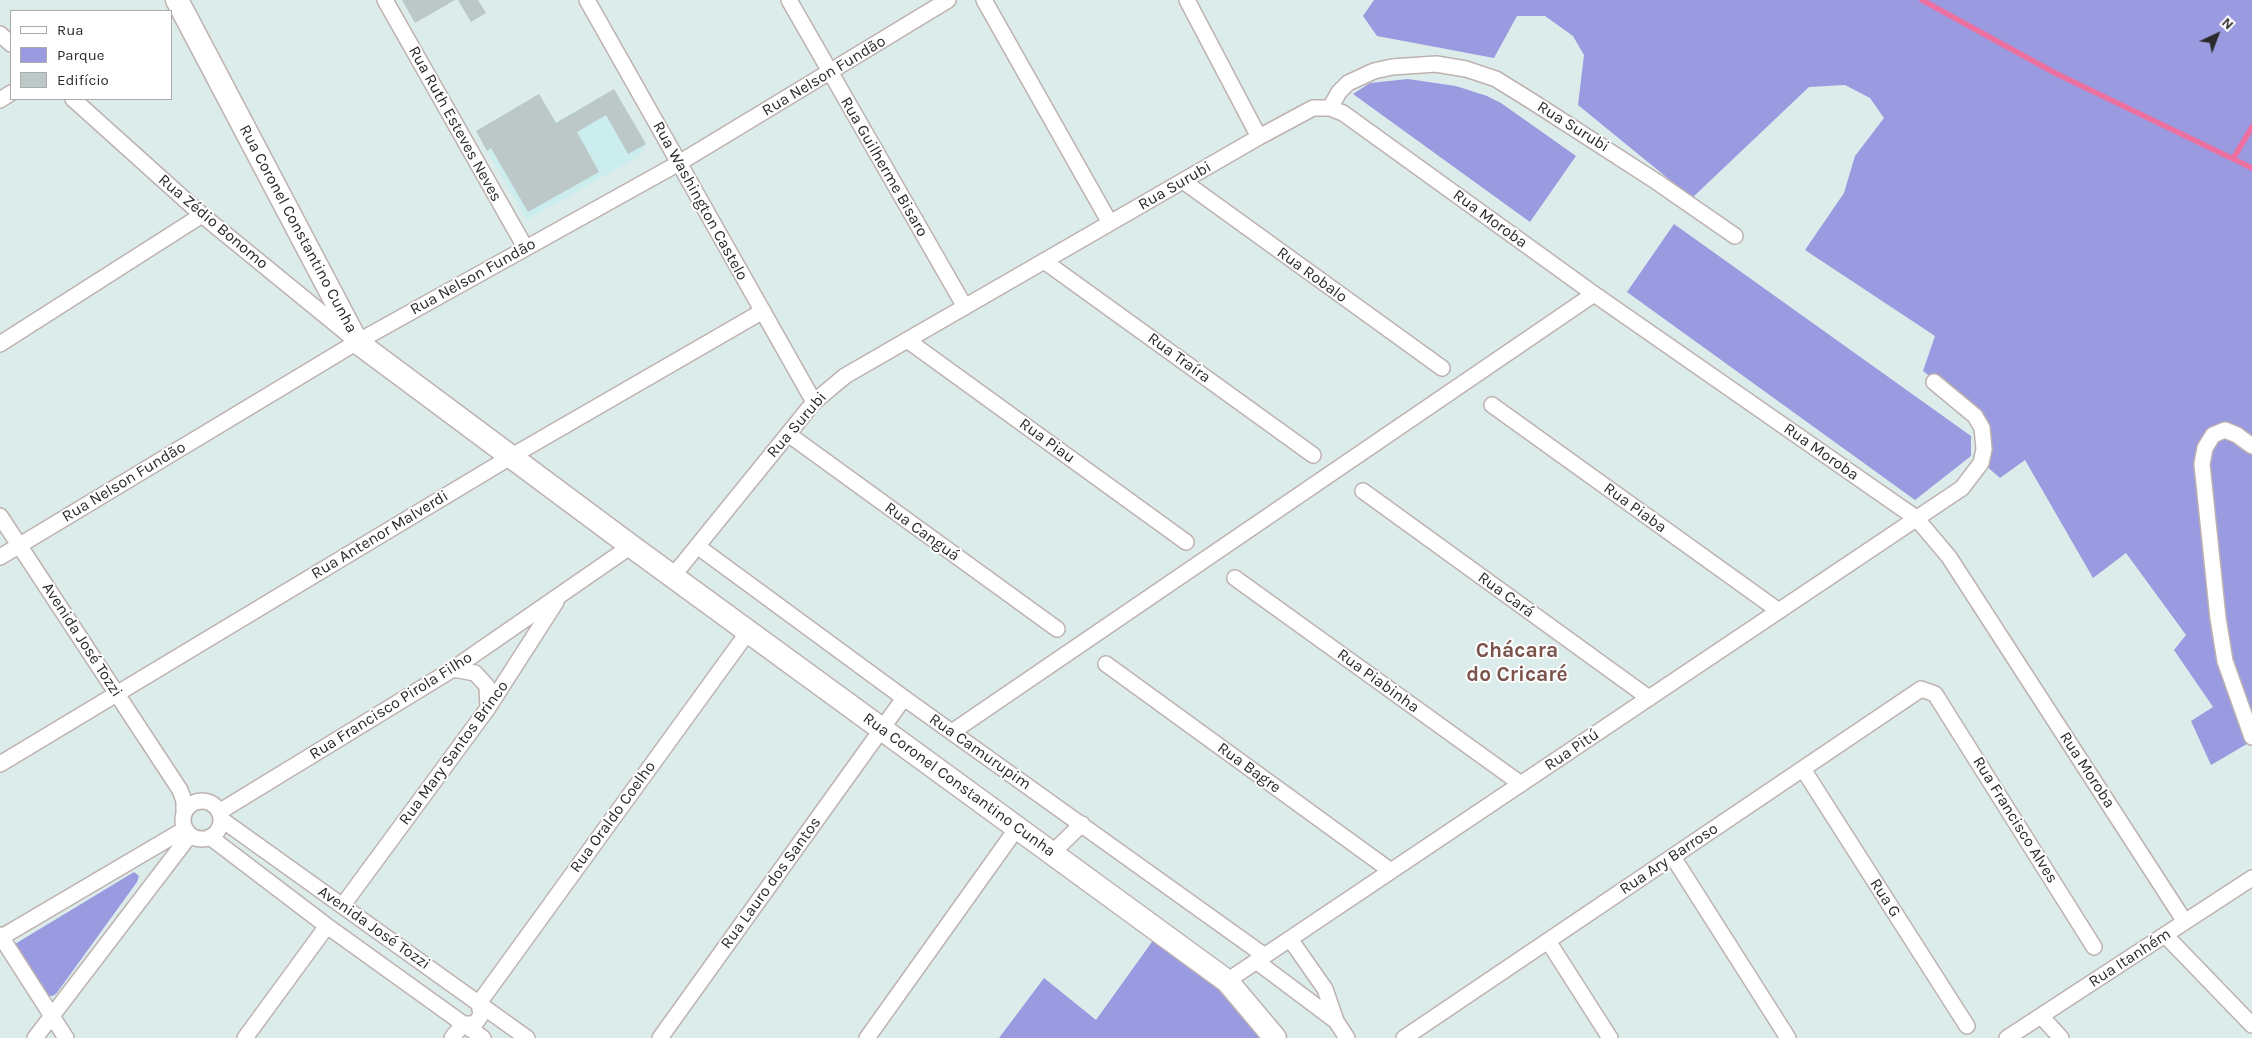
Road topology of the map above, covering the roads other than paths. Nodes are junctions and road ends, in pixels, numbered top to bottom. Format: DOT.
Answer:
graph roads {
  1 [pos="177,0"];
  2 [pos="386,0"];
  3 [pos="587,0"];
  4 [pos="789,0"];
  5 [pos="948,0"];
  6 [pos="984,0"];
  7 [pos="1187,0"];
  8 [pos="0,34"];
  9 [pos="10,43"];
  10 [pos="829,73"];
  11 [pos="74,100"];
  12 [pos="1330,108"];
  13 [pos="1259,137"];
  14 [pos="679,163"];
  15 [pos="1183,181"];
  16 [pos="202,215"];
  17 [pos="1110,223"];
  18 [pos="1735,236"];
  19 [pos="525,247"];
  20 [pos="1044,261"];
  21 [pos="1594,294"];
  22 [pos="965,307"];
  23 [pos="762,311"];
  24 [pos="907,340"];
  25 [pos="358,342"];
  26 [pos="0,344"];
  27 [pos="1442,368"];
  28 [pos="1934,382"];
  29 [pos="814,402"];
  30 [pos="1492,405"];
  31 [pos="788,434"];
  32 [pos="2252,446"];
  33 [pos="1313,455"];
  34 [pos="512,456"];
  35 [pos="1363,492"];
  36 [pos="0,516"];
  37 [pos="1916,518"];
  38 [pos="1186,542"];
  39 [pos="19,545"];
  40 [pos="631,546"];
  41 [pos="697,546"];
  42 [pos="0,557"];
  43 [pos="673,576"];
  44 [pos="1235,578"];
  45 [pos="560,596"];
  46 [pos="1779,612"];
  47 [pos="1057,629"];
  48 [pos="748,632"];
  49 [pos="1106,664"];
  50 [pos="453,669"];
  51 [pos="116,693"];
  52 [pos="1935,694"];
  53 [pos="904,698"];
  54 [pos="1649,698"];
  55 [pos="488,708"];
  56 [pos="882,729"];
  57 [pos="952,732"];
  58 [pos="2252,737"];
  59 [pos="0,764"];
  60 [pos="1802,769"];
  61 [pos="1521,784"];
  62 [pos="180,790"];
  63 [pos="201,801"];
  64 [pos="220,816"];
  65 [pos="1082,824"];
  66 [pos="186,826"];
  67 [pos="1018,828"];
  68 [pos="210,837"];
  69 [pos="1052,853"];
  70 [pos="1673,856"];
  71 [pos="1391,871"];
  72 [pos="2252,878"];
  73 [pos="342,906"];
  74 [pos="2185,922"];
  75 [pos="327,926"];
  76 [pos="2165,935"];
  77 [pos="0,937"];
  78 [pos="1290,939"];
  79 [pos="1548,941"];
  80 [pos="2094,947"];
  81 [pos="1261,958"];
  82 [pos="1227,981"];
  83 [pos="479,1003"];
  84 [pos="52,1016"];
  85 [pos="2041,1016"];
  86 [pos="1336,1021"];
  87 [pos="463,1024"];
  88 [pos="2252,1025"];
  89 [pos="1967,1026"];
  90 [pos="1427,1032"];
  91 [pos="35,1038"];
  92 [pos="66,1038"];
  93 [pos="245,1038"];
  94 [pos="452,1038"];
  95 [pos="483,1038"];
  96 [pos="527,1038"];
  97 [pos="660,1038"];
  98 [pos="867,1038"];
  99 [pos="1275,1038"];
  100 [pos="1347,1038"];
  101 [pos="1404,1038"];
  102 [pos="1610,1038"];
  103 [pos="1788,1038"];
  104 [pos="2007,1038"];
  105 [pos="2062,1038"];
  1 -- 25 [label="street, Rua Coronel Constantino Cunha"];
  2 -- 19 [label="street, Rua Ruth Esteves Neves"];
  3 -- 14 [label="street, Rua Washington Castelo"];
  4 -- 10 [label="street, Rua Guilherme Bisaro"];
  5 -- 10 [label="street, Rua Nelson Fundão"];
  6 -- 17 [label="street"];
  7 -- 13 [label="street"];
  8 -- 9 [label="street"];
  10 -- 14 [label="street, Rua Nelson Fundão"];
  10 -- 22 [label="street, Rua Guilherme Bisaro"];
  11 -- 16 [label="street, Rua Zédio Bonomo"];
  12 -- 13 [label="street, Rua Surubi"];
  12 -- 18 [label="street, Rua Surubi"];
  12 -- 21 [label="street, Rua Moroba"];
  13 -- 15 [label="street, Rua Surubi"];
  14 -- 19 [label="street, Rua Nelson Fundão"];
  14 -- 23 [label="street, Rua Washington Castelo"];
  15 -- 17 [label="street, Rua Surubi"];
  15 -- 27 [label="street, Rua Robalo"];
  16 -- 25 [label="street, Rua Zédio Bonomo"];
  16 -- 26 [label="street"];
  17 -- 20 [label="street, Rua Surubi"];
  19 -- 25 [label="street, Rua Nelson Fundão"];
  20 -- 22 [label="street, Rua Surubi"];
  20 -- 33 [label="street, Rua Traíra"];
  21 -- 37 [label="street, Rua Moroba"];
  21 -- 57 [label="street"];
  22 -- 24 [label="street, Rua Surubi"];
  23 -- 29 [label="street, Rua Washington Castelo"];
  23 -- 34 [label="street, Rua Antenor Malverdi"];
  24 -- 29 [label="street, Rua Surubi"];
  24 -- 38 [label="street, Rua Piau"];
  25 -- 34 [label="street, Rua Coronel Constantino Cunha"];
  25 -- 39 [label="street, Rua Nelson Fundão"];
  28 -- 37 [label="street, Rua Pitú"];
  29 -- 31 [label="street, Rua Surubi"];
  30 -- 46 [label="street, Rua Piaba"];
  31 -- 41 [label="street, Rua Surubi"];
  31 -- 47 [label="street, Rua Canguá"];
  32 -- 58 [label="street"];
  34 -- 40 [label="street, Rua Coronel Constantino Cunha"];
  34 -- 51 [label="street, Rua Antenor Malverdi"];
  35 -- 54 [label="street, Rua Cará"];
  36 -- 39 [label="street, Avenida José Tozzi"];
  37 -- 46 [label="street, Rua Pitú"];
  37 -- 74 [label="street, Rua Moroba"];
  39 -- 42 [label="street, Rua Nelson Fundão"];
  39 -- 51 [label="street, Avenida José Tozzi"];
  40 -- 43 [label="street, Rua Coronel Constantino Cunha"];
  40 -- 45 [label="street"];
  41 -- 43 [label="street, Rua Surubi"];
  41 -- 53 [label="street, Rua Camurupim"];
  43 -- 48 [label="street, Rua Coronel Constantino Cunha"];
  44 -- 61 [label="street, Rua Piabinha"];
  45 -- 50 [label="street, Rua Francisco Pirola Filho"];
  45 -- 55 [label="street, Rua Mary Santos Brinco"];
  46 -- 54 [label="street, Rua Pitú"];
  48 -- 56 [label="street, Rua Coronel Constantino Cunha"];
  48 -- 83 [label="street, Rua Oraldo Coelho"];
  49 -- 71 [label="street, Rua Bagre"];
  50 -- 55 [label="street"];
  50 -- 64 [label="street, Rua Francisco Pirola Filho"];
  51 -- 59 [label="street, Rua Antenor Malverdi"];
  51 -- 62 [label="street, Avenida José Tozzi"];
  52 -- 60 [label="street, Rua Ary Barroso"];
  52 -- 80 [label="street, Rua Francisco Alves"];
  53 -- 56 [label="street, Rua Lauro dos Santos"];
  53 -- 57 [label="street, Rua Camurupim"];
  54 -- 61 [label="street, Rua Pitú"];
  55 -- 73 [label="street, Rua Mary Santos Brinco"];
  56 -- 67 [label="street, Rua Coronel Constantino Cunha"];
  56 -- 97 [label="street, Rua Lauro dos Santos"];
  57 -- 65 [label="street, Rua Camurupim"];
  60 -- 70 [label="street, Rua Ary Barroso"];
  60 -- 89 [label="street, Rua G"];
  61 -- 71 [label="street, Rua Pitú"];
  62 -- 63 [label="street, Avenida José Tozzi"];
  62 -- 66 [label="street, Avenida José Tozzi"];
  63 -- 64 [label="street, Avenida José Tozzi"];
  63 -- 66 [label="street"];
  64 -- 68 [label="street"];
  64 -- 73 [label="street, Avenida José Tozzi"];
  65 -- 69 [label="street"];
  65 -- 81 [label="street, Rua Camurupim"];
  66 -- 68 [label="street"];
  66 -- 77 [label="street"];
  66 -- 84 [label="street"];
  67 -- 69 [label="street, Rua Coronel Constantino Cunha"];
  67 -- 98 [label="street"];
  68 -- 75 [label="street, Avenida José Tozzi"];
  69 -- 82 [label="street, Rua Coronel Constantino Cunha"];
  70 -- 79 [label="street, Rua Ary Barroso"];
  70 -- 103 [label="street"];
  71 -- 78 [label="street, Rua Pitú"];
  72 -- 74 [label="street, Rua Itanhém"];
  73 -- 75 [label="street, Rua Mary Santos Brinco"];
  73 -- 83 [label="street, Avenida José Tozzi"];
  74 -- 76 [label="street, Rua Itanhém"];
  75 -- 87 [label="street, Avenida José Tozzi"];
  75 -- 93 [label="street, Rua Mary Santos Brinco"];
  76 -- 85 [label="street, Rua Itanhém"];
  76 -- 88 [label="street"];
  77 -- 84 [label="street"];
  78 -- 81 [label="street, Rua Pitú"];
  78 -- 86 [label="street"];
  79 -- 90 [label="street, Rua Ary Barroso"];
  79 -- 102 [label="street"];
  81 -- 82 [label="street, Rua Pitú"];
  81 -- 86 [label="street, Rua Camurupim"];
  82 -- 99 [label="street, Rua Coronel Constantino Cunha"];
  83 -- 87 [label="street, Rua Oraldo Coelho"];
  83 -- 96 [label="street, Avenida José Tozzi"];
  84 -- 91 [label="street"];
  84 -- 92 [label="street"];
  85 -- 104 [label="street, Rua Itanhém"];
  85 -- 105 [label="street"];
  86 -- 100 [label="street"];
  87 -- 94 [label="street, Rua Oraldo Coelho"];
  87 -- 95 [label="street, Avenida José Tozzi"];
  90 -- 101 [label="street, Rua Ary Barroso"];
}
